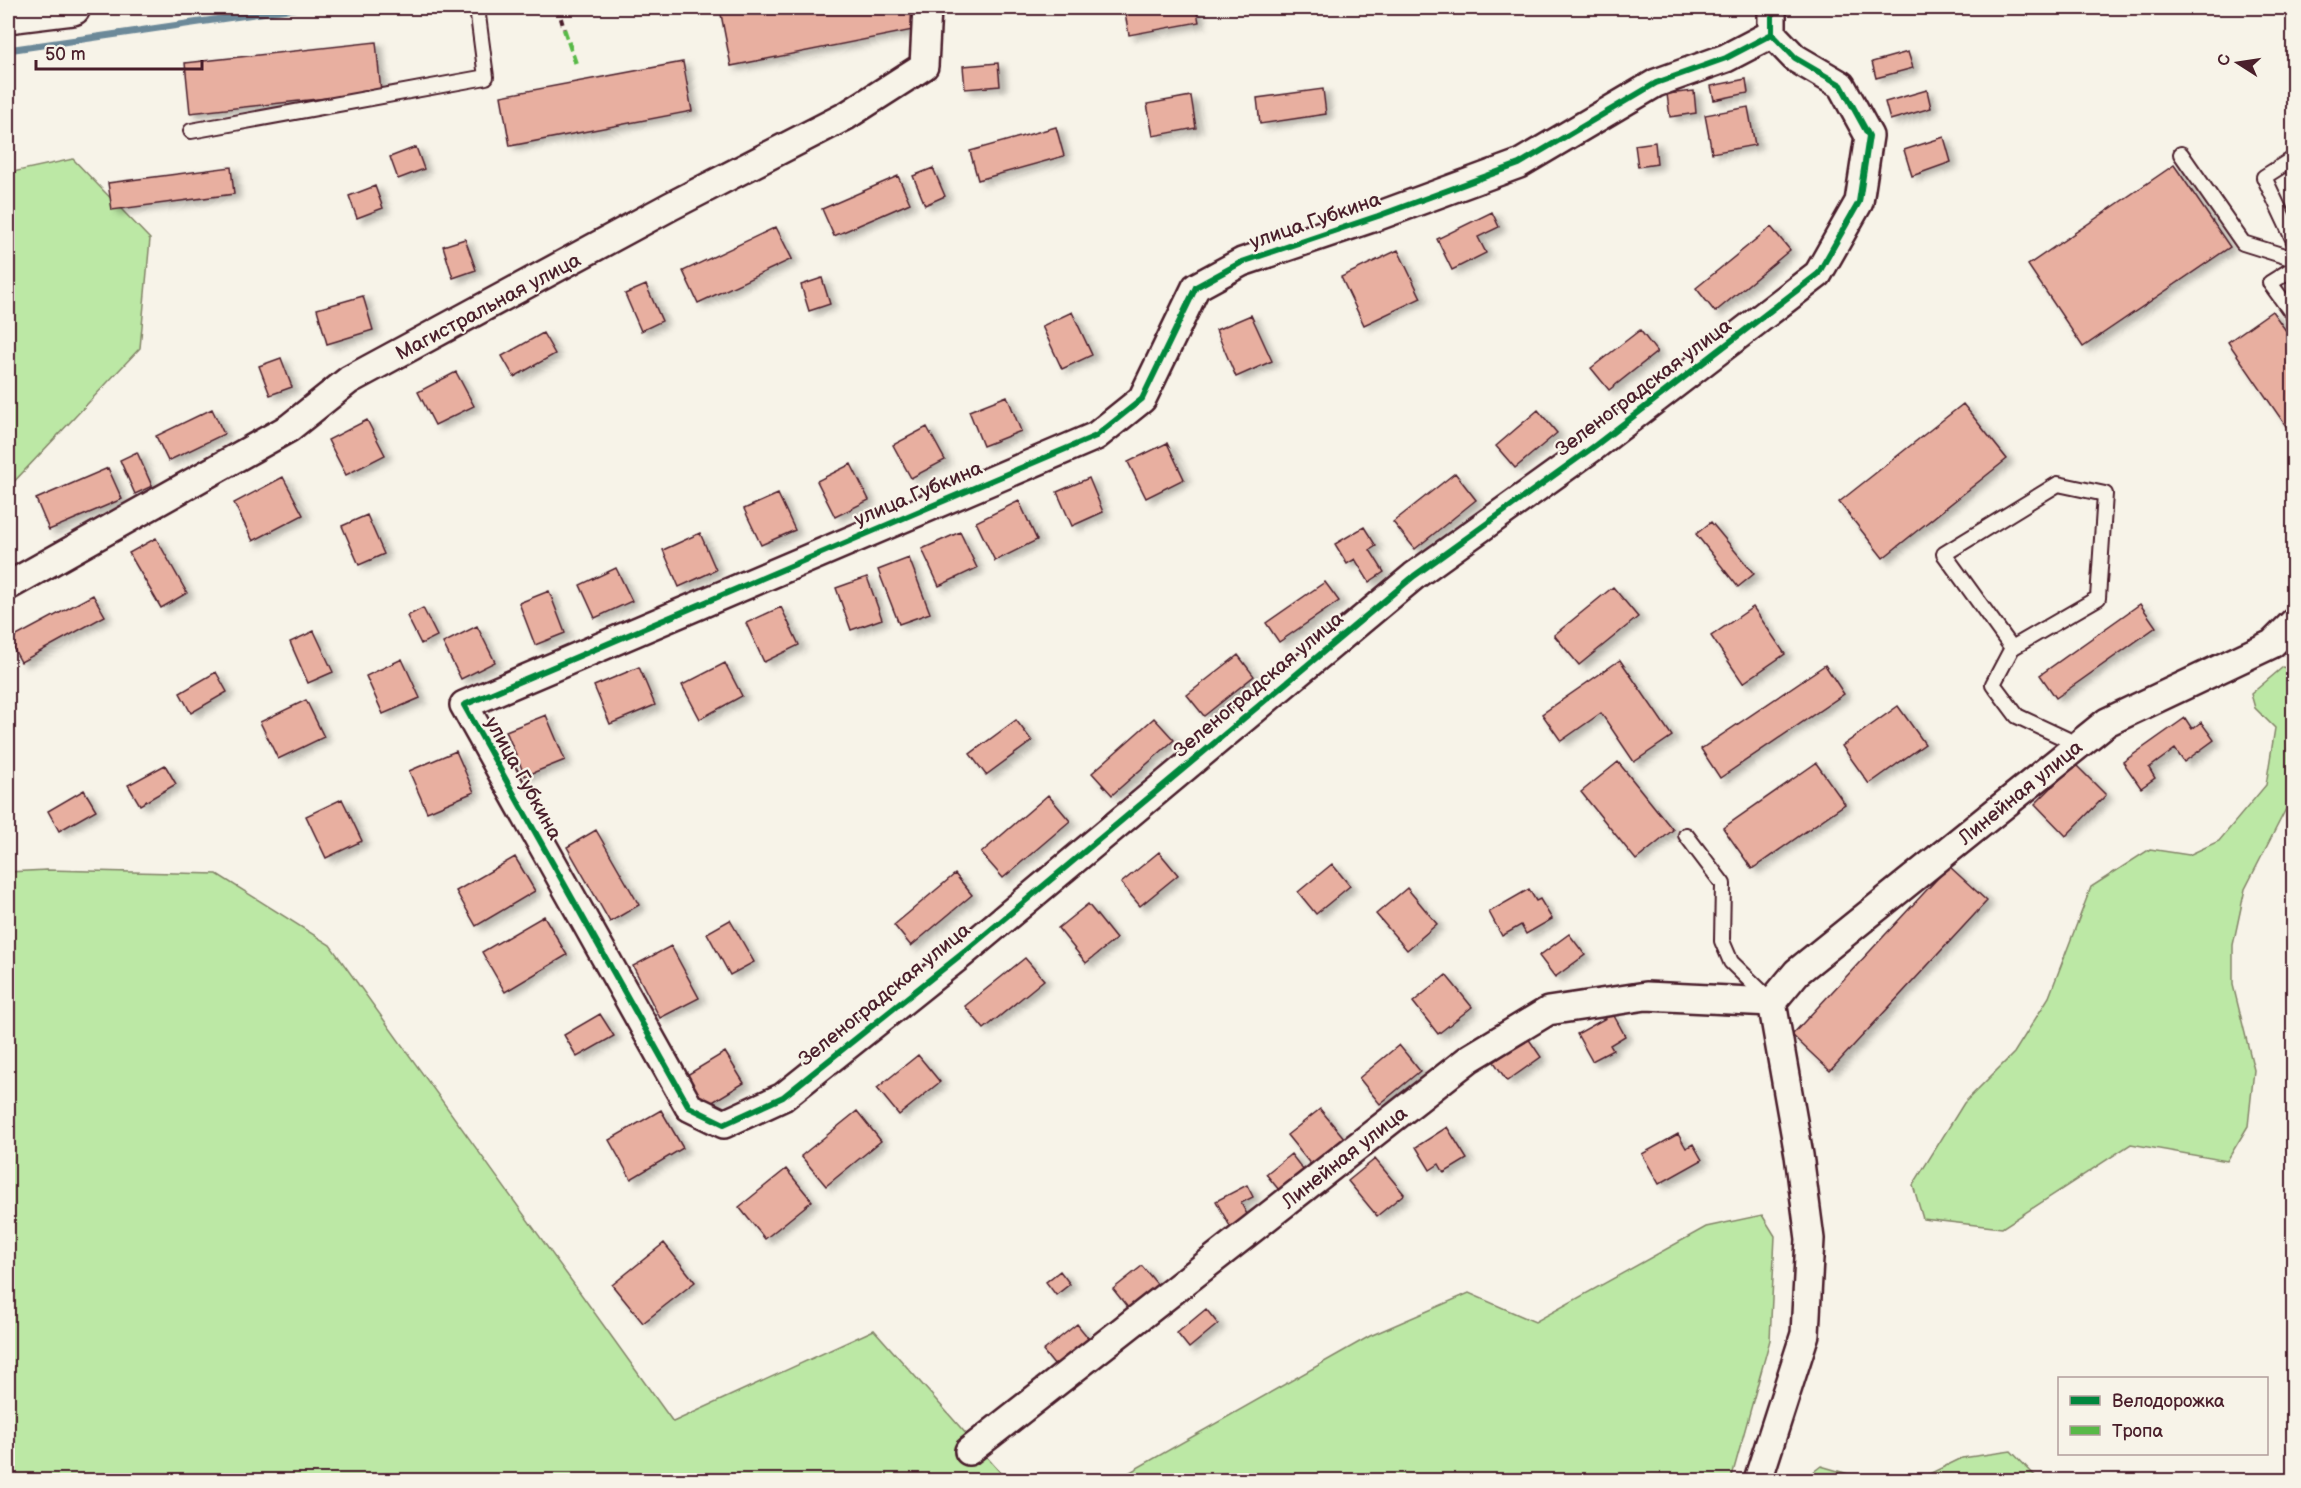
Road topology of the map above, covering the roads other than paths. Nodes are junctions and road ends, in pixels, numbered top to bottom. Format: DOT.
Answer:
graph roads {
  1 [pos="73,8"];
  2 [pos="477,8"];
  3 [pos="927,8"];
  4 [pos="1772,8"];
  5 [pos="8,16"];
  6 [pos="1772,34"];
  7 [pos="191,131"];
  8 [pos="2181,154"];
  9 [pos="2294,158"];
  10 [pos="2294,241"];
  11 [pos="2294,259"];
  12 [pos="2294,268"];
  13 [pos="2294,316"];
  14 [pos="8,586"];
  15 [pos="2294,622"];
  16 [pos="2012,648"];
  17 [pos="2079,745"];
  18 [pos="1686,835"];
  19 [pos="1772,1002"];
  20 [pos="724,1124"];
  21 [pos="969,1451"];
  22 [pos="1758,1480"];
  1 -- 5 [label="main road"];
  2 -- 7 [label="lane"];
  3 -- 14 [label="street, Магистральная улица"];
  4 -- 6 [label="street"];
  6 -- 20 [label="street, Зеленоградская улица"];
  6 -- 20 [label="street, улица Губкина"];
  8 -- 11 [label="lane"];
  9 -- 10 [label="lane"];
  12 -- 13 [label="lane"];
  15 -- 17 [label="street, Линейная улица"];
  16 -- 16 [label="lane"];
  16 -- 17 [label="lane"];
  17 -- 19 [label="street, Линейная улица"];
  18 -- 19 [label="lane"];
  19 -- 21 [label="street, Линейная улица"];
  19 -- 22 [label="street"];
}
